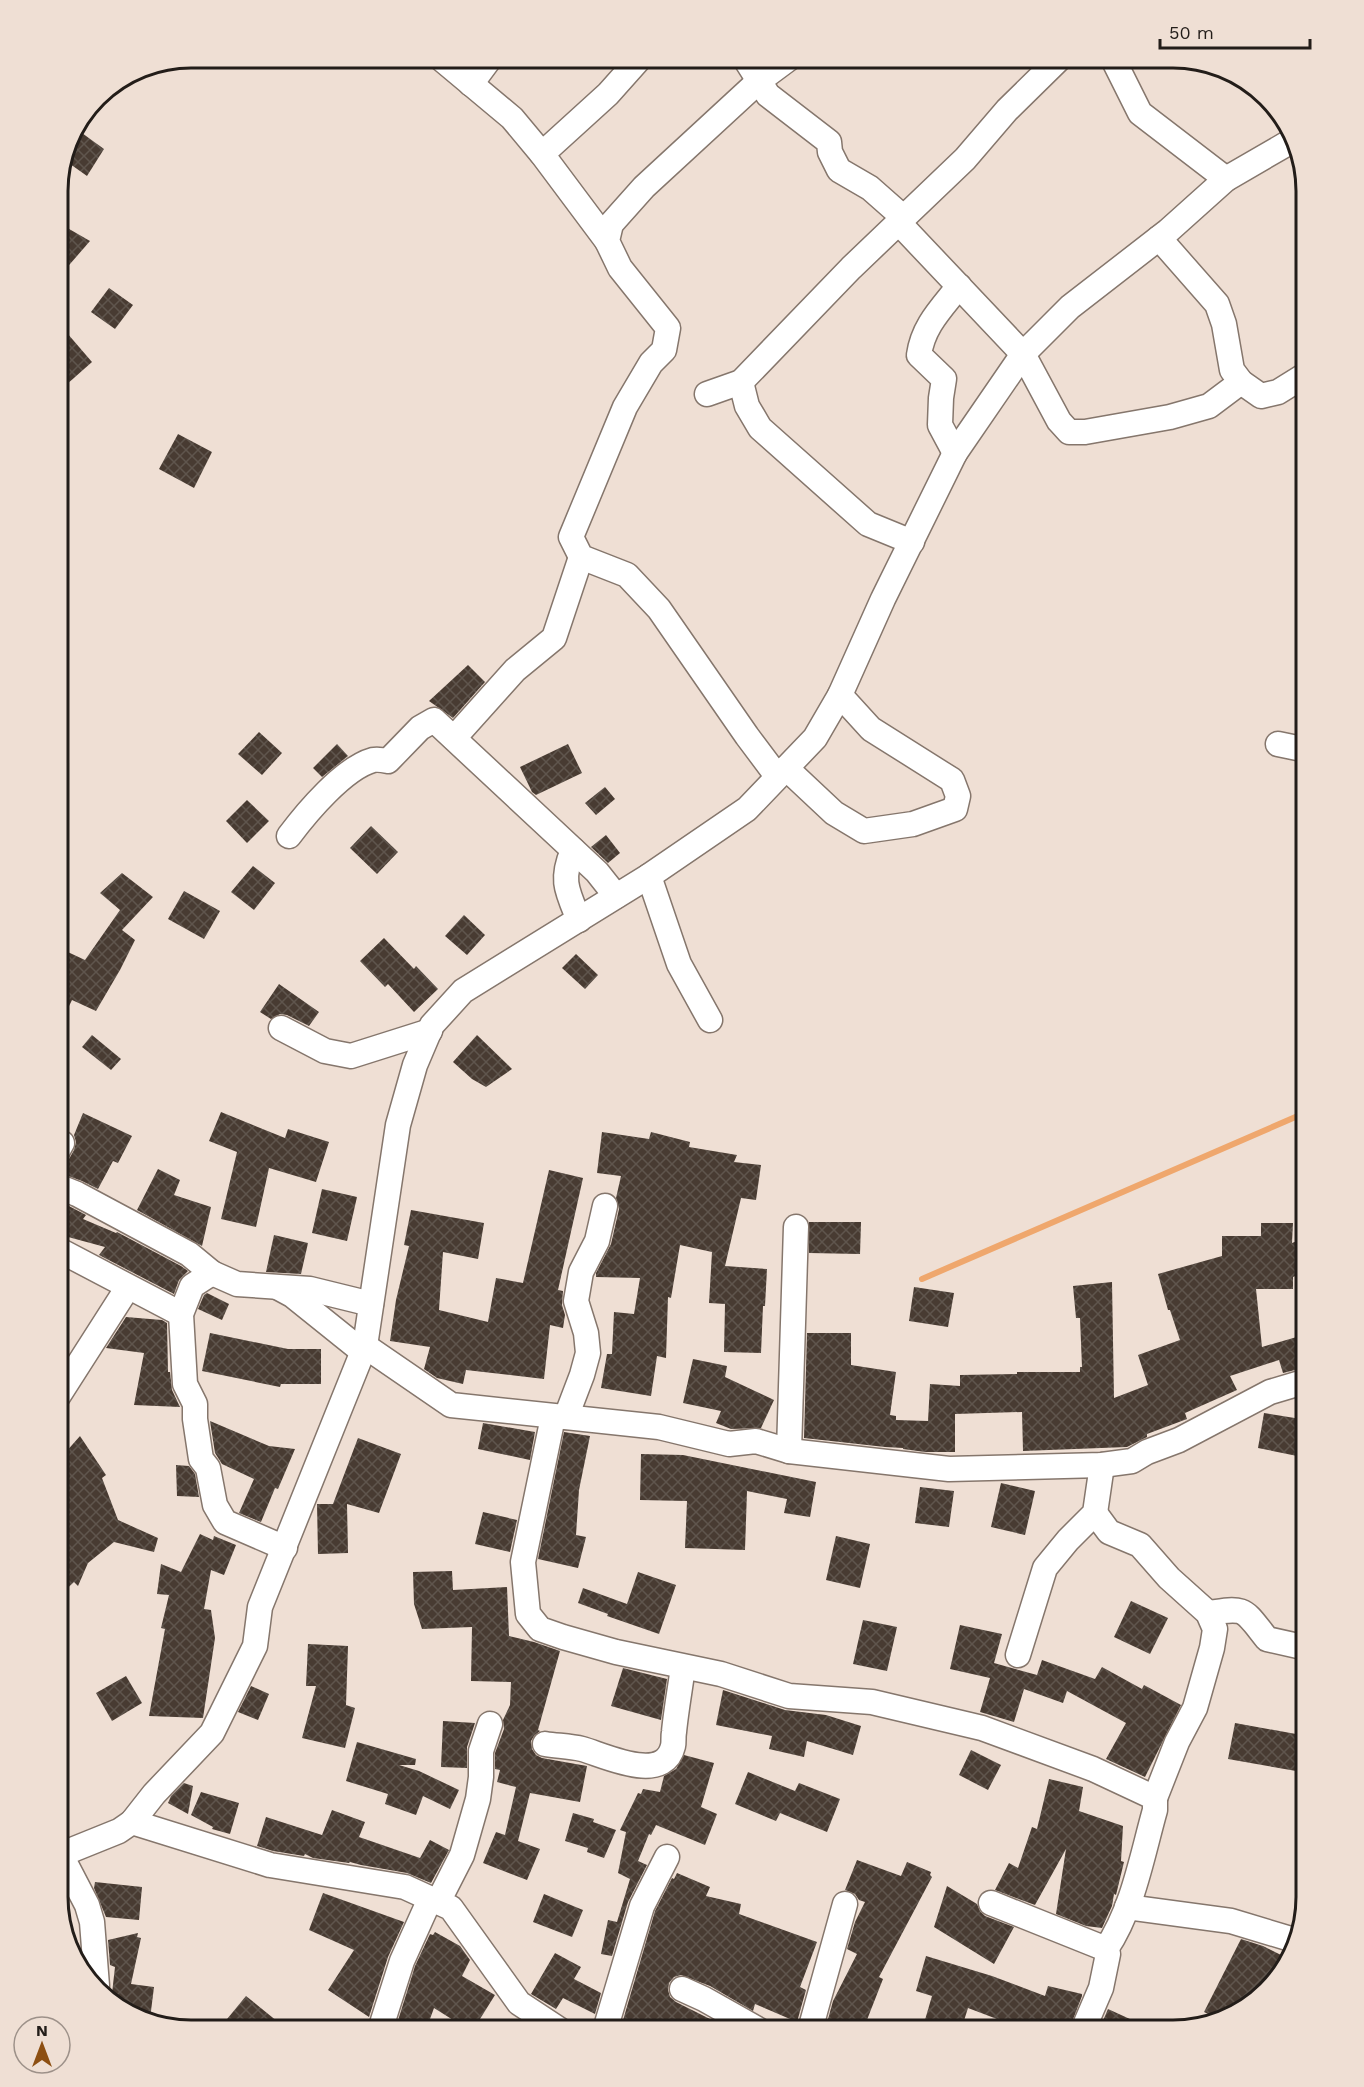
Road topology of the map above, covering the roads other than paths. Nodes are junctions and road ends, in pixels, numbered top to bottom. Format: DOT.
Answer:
graph roads {
  1 [pos="452,68"];
  2 [pos="483,68"];
  3 [pos="631,68"];
  4 [pos="752,68"];
  5 [pos="777,68"];
  6 [pos="1050,68"];
  7 [pos="1118,68"];
  8 [pos="760,80"];
  9 [pos="471,84"];
  10 [pos="1287,144"];
  11 [pos="542,154"];
  12 [pos="1226,179"];
  13 [pos="902,221"];
  14 [pos="1159,238"];
  15 [pos="607,241"];
  16 [pos="959,286"];
  17 [pos="1023,354"];
  18 [pos="1297,380"];
  19 [pos="741,382"];
  20 [pos="1241,382"];
  21 [pos="707,394"];
  22 [pos="955,453"];
  23 [pos="912,542"];
  24 [pos="582,557"];
  25 [pos="840,695"];
  26 [pos="454,738"];
  27 [pos="1278,744"];
  28 [pos="1297,748"];
  29 [pos="781,772"];
  30 [pos="289,836"];
  31 [pos="573,849"];
  32 [pos="649,876"];
  33 [pos="616,896"];
  34 [pos="579,920"];
  35 [pos="710,1020"];
  36 [pos="281,1028"];
  37 [pos="430,1031"];
  38 [pos="68,1190"];
  39 [pos="605,1206"];
  40 [pos="796,1227"];
  41 [pos="68,1256"];
  42 [pos="212,1273"];
  43 [pos="275,1286"];
  44 [pos="128,1287"];
  45 [pos="371,1304"];
  46 [pos="181,1314"];
  47 [pos="364,1349"];
  48 [pos="68,1381"];
  49 [pos="1297,1384"];
  50 [pos="560,1417"];
  51 [pos="789,1451"];
  52 [pos="1102,1465"];
  53 [pos="1095,1513"];
  54 [pos="285,1548"];
  55 [pos="1208,1612"];
  56 [pos="1297,1646"];
  57 [pos="1018,1654"];
  58 [pos="683,1667"];
  59 [pos="490,1724"];
  60 [pos="545,1744"];
  61 [pos="1155,1798"];
  62 [pos="132,1822"];
  63 [pos="68,1852"];
  64 [pos="667,1857"];
  65 [pos="68,1872"];
  66 [pos="434,1901"];
  67 [pos="991,1903"];
  68 [pos="845,1904"];
  69 [pos="1127,1907"];
  70 [pos="1289,1938"];
  71 [pos="1106,1949"];
  72 [pos="96,1975"];
  73 [pos="682,1989"];
  74 [pos="383,2019"];
  75 [pos="539,2019"];
  76 [pos="608,2019"];
  77 [pos="739,2020"];
  78 [pos="813,2020"];
  79 [pos="1087,2020"];
  1 -- 9 [label="street"];
  2 -- 9 [label="street"];
  3 -- 11 [label="street"];
  4 -- 8 [label="street"];
  5 -- 8 [label="street"];
  6 -- 13 [label="street"];
  7 -- 12 [label="street"];
  8 -- 13 [label="street"];
  8 -- 15 [label="street"];
  9 -- 11 [label="street"];
  10 -- 12 [label="street"];
  11 -- 15 [label="street"];
  12 -- 14 [label="street"];
  13 -- 16 [label="street"];
  13 -- 19 [label="street"];
  14 -- 17 [label="street"];
  14 -- 20 [label="street"];
  15 -- 24 [label="street"];
  16 -- 17 [label="street"];
  16 -- 22 [label="street"];
  17 -- 20 [label="street"];
  17 -- 22 [label="street"];
  18 -- 20 [label="street"];
  19 -- 21 [label="street"];
  19 -- 23 [label="street"];
  22 -- 23 [label="street"];
  23 -- 25 [label="street"];
  24 -- 26 [label="street"];
  24 -- 29 [label="street"];
  25 -- 29 [label="street"];
  25 -- 29 [label="street"];
  26 -- 30 [label="street"];
  26 -- 31 [label="street"];
  27 -- 28 [label="street"];
  29 -- 32 [label="street"];
  31 -- 33 [label="street"];
  31 -- 34 [label="street"];
  32 -- 33 [label="street"];
  32 -- 35 [label="street"];
  33 -- 34 [label="street"];
  34 -- 37 [label="street"];
  36 -- 37 [label="street"];
  37 -- 45 [label="street"];
  38 -- 42 [label="street"];
  39 -- 50 [label="street"];
  40 -- 51 [label="street"];
  41 -- 44 [label="street"];
  42 -- 43 [label="street"];
  42 -- 46 [label="street"];
  43 -- 45 [label="street"];
  43 -- 47 [label="street"];
  44 -- 46 [label="street"];
  44 -- 48 [label="street"];
  45 -- 47 [label="street"];
  46 -- 54 [label="street"];
  47 -- 50 [label="street"];
  47 -- 54 [label="street"];
  49 -- 52 [label="street"];
  50 -- 51 [label="street"];
  50 -- 58 [label="street"];
  51 -- 52 [label="street"];
  52 -- 53 [label="street"];
  53 -- 55 [label="street"];
  53 -- 57 [label="street"];
  54 -- 62 [label="street"];
  55 -- 56 [label="street"];
  55 -- 61 [label="street"];
  58 -- 60 [label="street"];
  58 -- 61 [label="street"];
  59 -- 66 [label="street"];
  61 -- 69 [label="street"];
  62 -- 63 [label="street"];
  62 -- 66 [label="street"];
  64 -- 76 [label="street"];
  65 -- 72 [label="street"];
  66 -- 74 [label="street"];
  66 -- 75 [label="street"];
  67 -- 71 [label="street"];
  68 -- 78 [label="street"];
  69 -- 70 [label="street"];
  69 -- 71 [label="street"];
  71 -- 79 [label="street"];
  73 -- 77 [label="street"];
}
